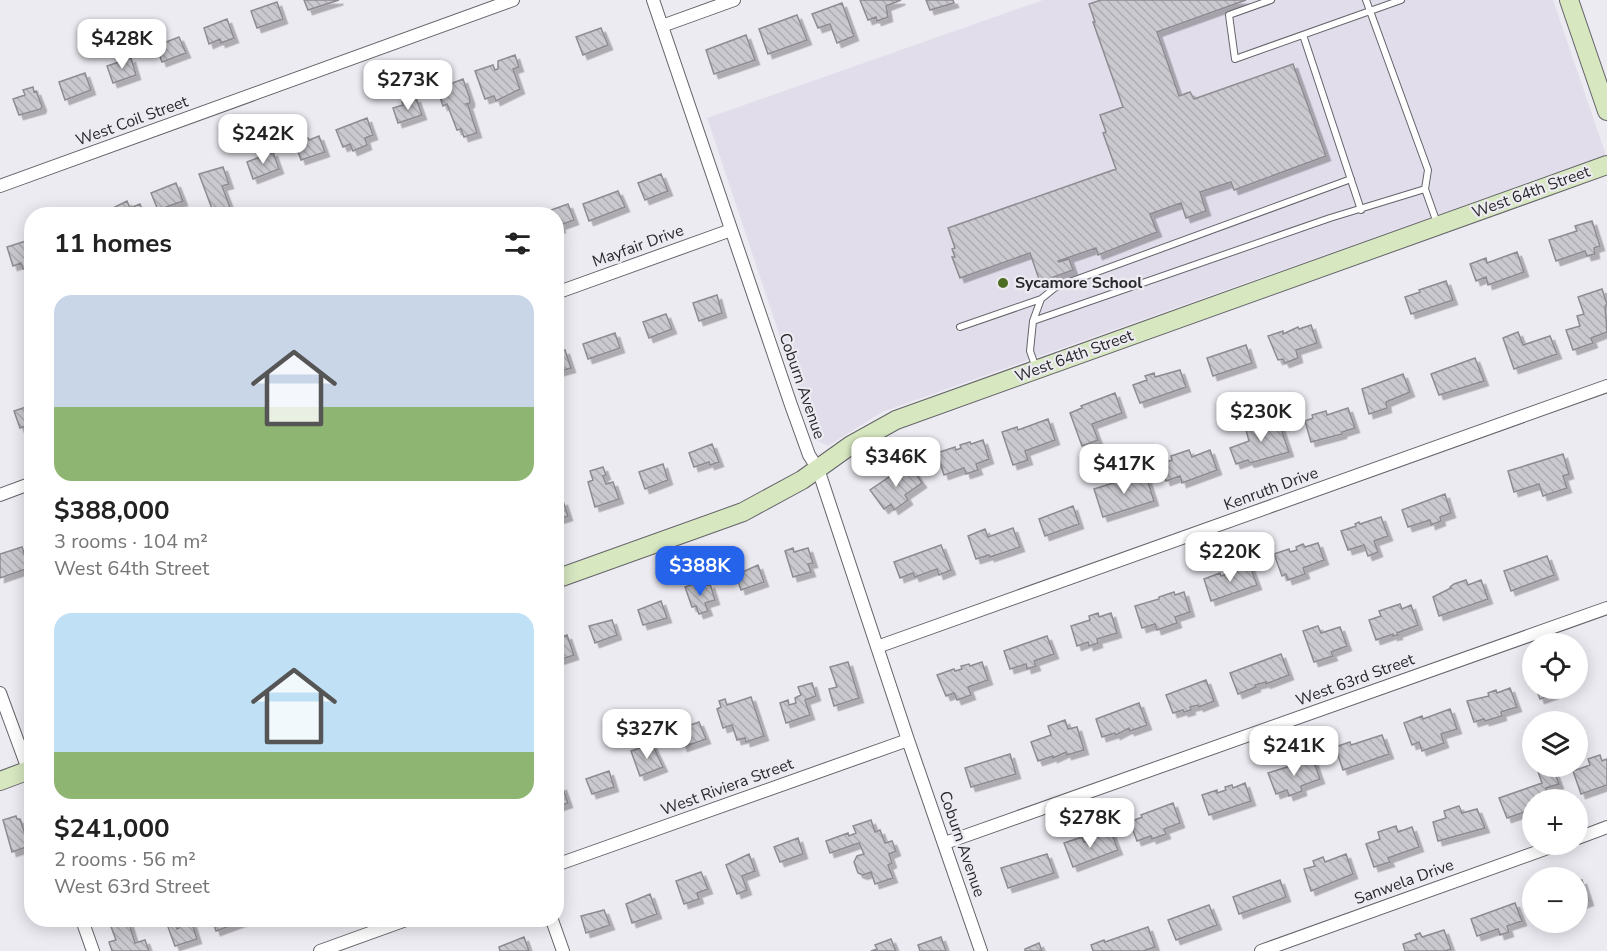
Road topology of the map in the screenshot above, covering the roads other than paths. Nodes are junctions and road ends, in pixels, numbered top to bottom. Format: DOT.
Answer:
graph roads {
  1 [pos="513,0"];
  2 [pos="653,0"];
  3 [pos="734,0"];
  4 [pos="1271,0"];
  5 [pos="1366,0"];
  6 [pos="1401,0"];
  7 [pos="1569,0"];
  8 [pos="1370,11"];
  9 [pos="662,26"];
  10 [pos="1303,35"];
  11 [pos="1607,111"];
  12 [pos="1607,165"];
  13 [pos="1351,179"];
  14 [pos="0,186"];
  15 [pos="1425,189"];
  16 [pos="1361,210"];
  17 [pos="1437,225"];
  18 [pos="732,230"];
  19 [pos="564,290"];
  20 [pos="1041,299"];
  21 [pos="1033,321"];
  22 [pos="960,327"];
  23 [pos="1036,369"];
  24 [pos="1607,386"];
  25 [pos="818,469"];
  26 [pos="24,486"];
  27 [pos="0,495"];
  28 [pos="564,576"];
  29 [pos="1607,608"];
  30 [pos="877,647"];
  31 [pos="0,693"];
  32 [pos="908,740"];
  33 [pos="24,757"];
  34 [pos="24,775"];
  35 [pos="0,781"];
  36 [pos="1607,827"];
  37 [pos="1588,834"];
  38 [pos="945,843"];
  39 [pos="1528,855"];
  40 [pos="564,862"];
  41 [pos="84,927"];
  42 [pos="387,927"];
  43 [pos="554,927"];
  44 [pos="93,951"];
  45 [pos="320,951"];
  46 [pos="563,951"];
  47 [pos="981,951"];
  48 [pos="1261,951"];
  1 -- 14 [label="street, West Coil Street"];
  2 -- 9 [label="street, Coburn Avenue"];
  3 -- 9 [label="street"];
  4 -- 10 [label="lane"];
  5 -- 8 [label="lane"];
  6 -- 8 [label="lane"];
  7 -- 11 [label="street"];
  8 -- 10 [label="lane"];
  8 -- 15 [label="lane"];
  9 -- 18 [label="street, Coburn Avenue"];
  10 -- 13 [label="lane"];
  12 -- 17 [label="street, West 64th Street"];
  13 -- 16 [label="lane"];
  13 -- 20 [label="lane"];
  15 -- 16 [label="lane"];
  15 -- 17 [label="lane"];
  16 -- 21 [label="lane"];
  17 -- 23 [label="street, West 64th Street"];
  18 -- 19 [label="street, Mayfair Drive"];
  18 -- 25 [label="street, Coburn Avenue"];
  20 -- 21 [label="lane"];
  20 -- 22 [label="lane"];
  21 -- 23 [label="lane"];
  23 -- 25 [label="street, West 64th Street"];
  24 -- 30 [label="street, Kenruth Drive"];
  25 -- 28 [label="street, West 64th Street"];
  25 -- 30 [label="street, Coburn Avenue"];
  26 -- 27 [label="street"];
  29 -- 38 [label="street, West 63rd Street"];
  30 -- 32 [label="street, Coburn Avenue"];
  31 -- 33 [label="street"];
  32 -- 38 [label="street, Coburn Avenue"];
  32 -- 40 [label="street, West Riviera Street"];
  34 -- 35 [label="street"];
  36 -- 37 [label="street"];
  38 -- 47 [label="street, Coburn Avenue"];
  39 -- 48 [label="street, Sanwela Drive"];
  41 -- 44 [label="street"];
  42 -- 45 [label="street"];
  43 -- 46 [label="street"];
}
